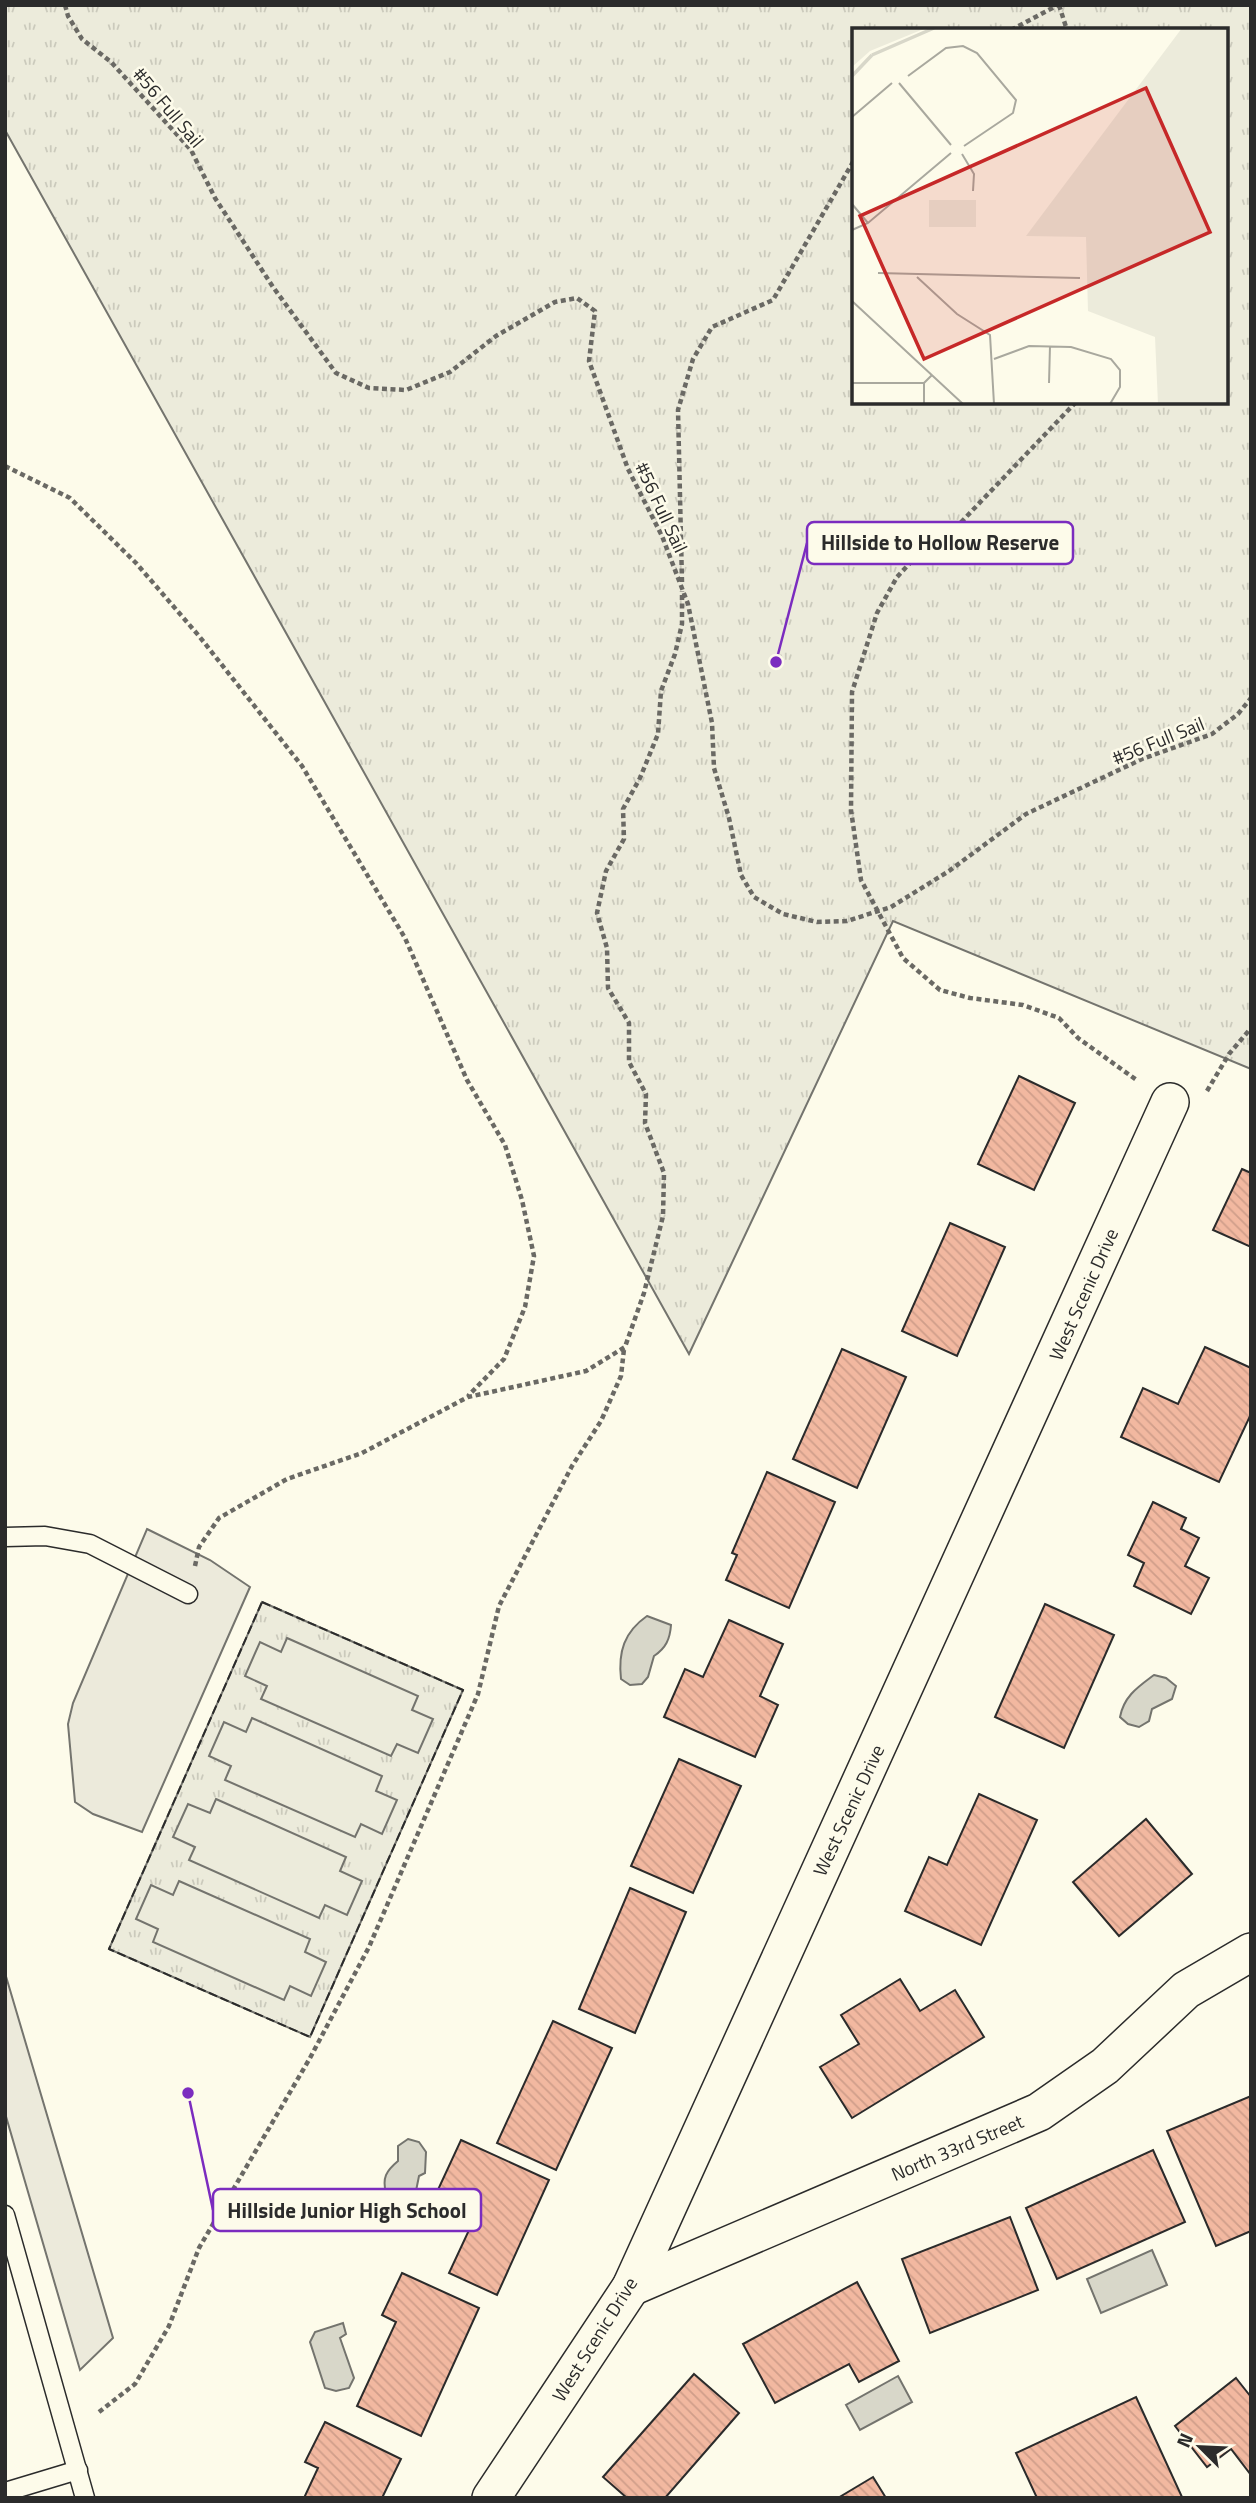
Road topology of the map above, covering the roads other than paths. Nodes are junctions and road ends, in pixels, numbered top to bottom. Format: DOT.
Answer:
graph roads {
  1 [pos="1159,1100"];
  2 [pos="5,1537"];
  3 [pos="188,1594"];
  4 [pos="1251,1952"];
  5 [pos="5,2215"];
  6 [pos="631,2287"];
  7 [pos="78,2470"];
  8 [pos="5,2492"];
  9 [pos="85,2498"];
  10 [pos="491,2498"];
  1 -- 6 [label="street, West Scenic Drive"];
  2 -- 3 [label="lane"];
  4 -- 6 [label="street, North 33rd Street"];
  5 -- 7 [label="lane"];
  6 -- 10 [label="street, West Scenic Drive"];
  7 -- 8 [label="lane"];
  7 -- 9 [label="lane"];
}
